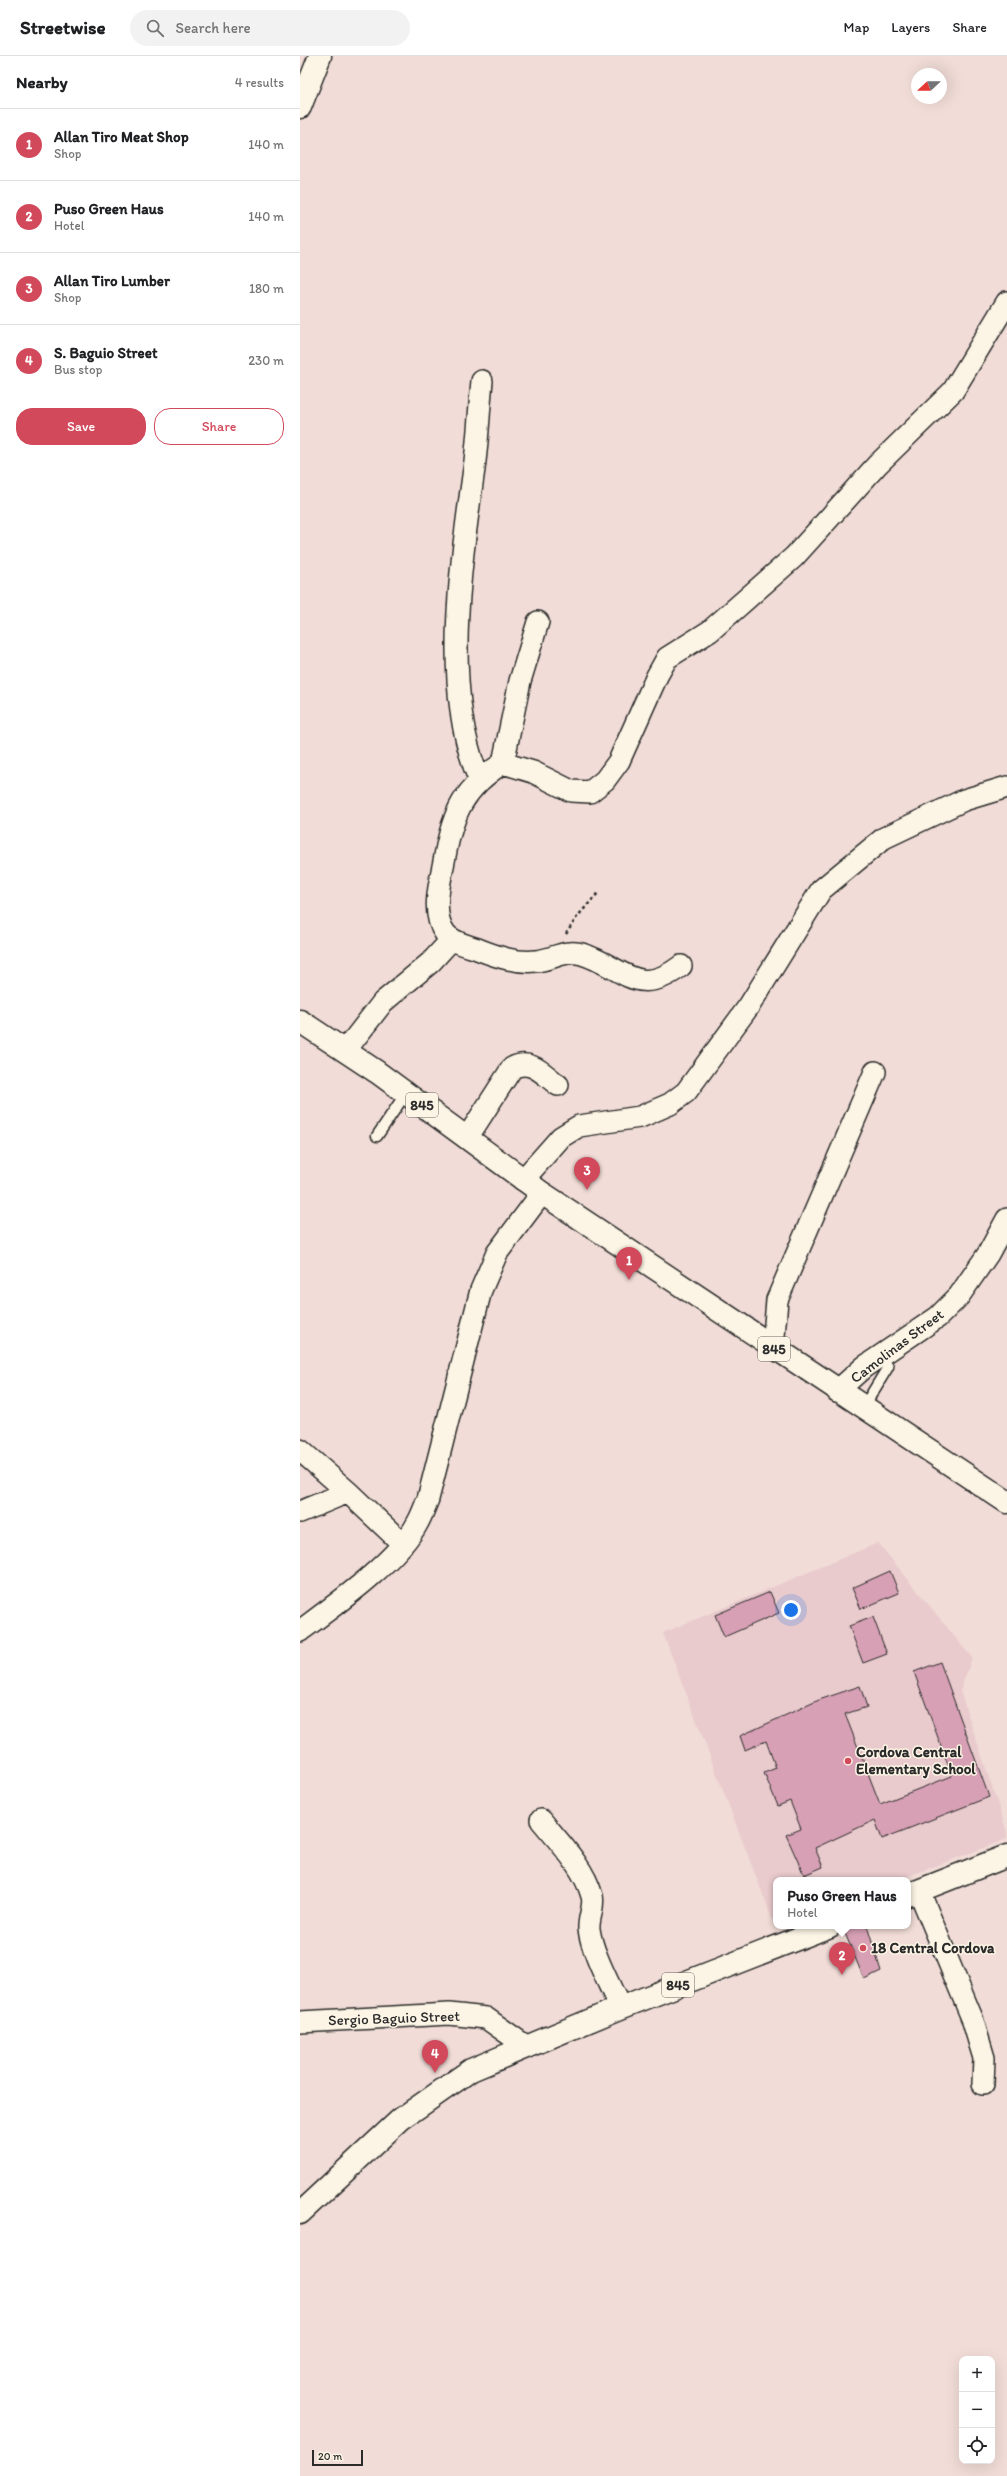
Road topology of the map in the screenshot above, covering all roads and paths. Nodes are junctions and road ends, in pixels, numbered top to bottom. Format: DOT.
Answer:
graph roads {
  1 [pos="320,56"];
  2 [pos="300,106"];
  3 [pos="1007,302"];
  4 [pos="482,382"];
  5 [pos="538,622"];
  6 [pos="503,763"];
  7 [pos="479,779"];
  8 [pos="1007,787"];
  9 [pos="599,892"];
  10 [pos="452,939"];
  11 [pos="552,956"];
  12 [pos="681,966"];
  13 [pos="300,1021"];
  14 [pos="345,1050"];
  15 [pos="875,1072"];
  16 [pos="558,1085"];
  17 [pos="406,1094"];
  18 [pos="377,1136"];
  19 [pos="467,1138"];
  20 [pos="523,1180"];
  21 [pos="542,1193"];
  22 [pos="1007,1219"];
  23 [pos="773,1348"];
  24 [pos="881,1356"];
  25 [pos="837,1391"];
  26 [pos="863,1408"];
  27 [pos="300,1450"];
  28 [pos="348,1492"];
  29 [pos="1007,1502"];
  30 [pos="300,1512"];
  31 [pos="403,1544"];
  32 [pos="300,1632"];
  33 [pos="541,1820"];
  34 [pos="1007,1856"];
  35 [pos="913,1893"];
  36 [pos="822,1929"];
  37 [pos="620,2008"];
  38 [pos="300,2022"];
  39 [pos="527,2047"];
  40 [pos="983,2084"];
  41 [pos="300,2213"];
  1 -- 2 [label="main road"];
  3 -- 6 [label="street"];
  4 -- 7 [label="street"];
  5 -- 6 [label="street"];
  6 -- 7 [label="street"];
  7 -- 10 [label="street"];
  8 -- 20 [label="street"];
  9 -- 11 [label="path"];
  10 -- 11 [label="street"];
  10 -- 14 [label="street"];
  11 -- 12 [label="street"];
  13 -- 14 [label="main road, 845"];
  14 -- 17 [label="main road, 845"];
  15 -- 23 [label="street"];
  16 -- 19 [label="street"];
  17 -- 18 [label="lane"];
  17 -- 19 [label="main road, 845"];
  19 -- 20 [label="main road, 845"];
  20 -- 21 [label="main road, 845"];
  21 -- 23 [label="main road, 845"];
  21 -- 31 [label="street"];
  22 -- 24 [label="street, Camolinas Street"];
  23 -- 25 [label="main road, 845"];
  24 -- 25 [label="street, Camolinas Street"];
  24 -- 26 [label="lane"];
  25 -- 26 [label="main road, 845"];
  26 -- 29 [label="main road, 845"];
  27 -- 28 [label="street"];
  28 -- 30 [label="street"];
  28 -- 31 [label="street"];
  31 -- 32 [label="street"];
  33 -- 37 [label="street"];
  34 -- 35 [label="main road"];
  35 -- 40 [label="street"];
  36 -- 37 [label="main road, 845"];
  37 -- 39 [label="main road, 845"];
  38 -- 39 [label="street, Sergio Baguio Street"];
  39 -- 41 [label="main road, 845"];
}
